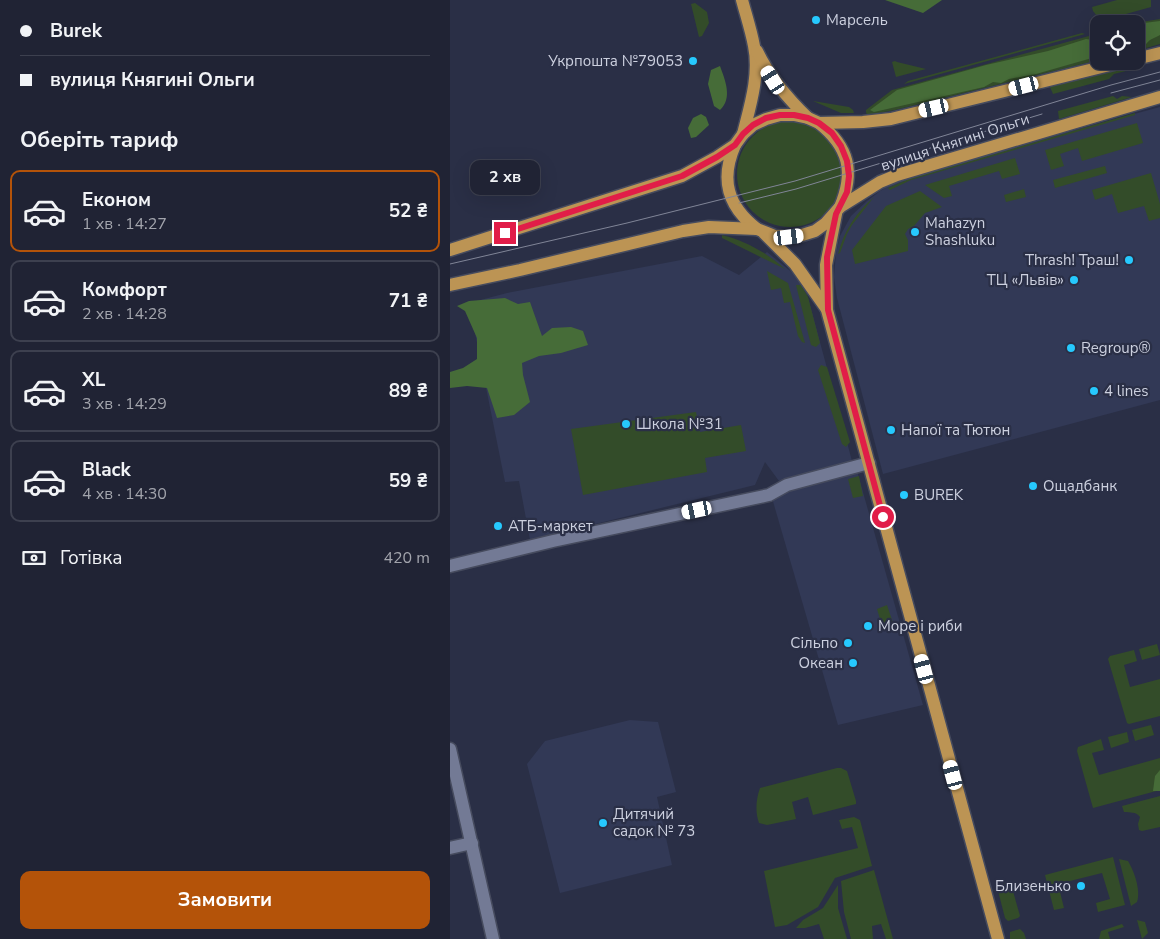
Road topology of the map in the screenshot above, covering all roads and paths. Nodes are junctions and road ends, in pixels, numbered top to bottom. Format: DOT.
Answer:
graph roads {
  1 [pos="742,0"];
  2 [pos="754,47"];
  3 [pos="1160,53"];
  4 [pos="1145,57"];
  5 [pos="1090,70"];
  6 [pos="1160,97"];
  7 [pos="813,121"];
  8 [pos="743,134"];
  9 [pos="735,145"];
  10 [pos="838,210"];
  11 [pos="760,230"];
  12 [pos="450,250"];
  13 [pos="450,285"];
  14 [pos="828,310"];
  15 [pos="869,463"];
  16 [pos="450,566"];
  17 [pos="451,755"];
  18 [pos="472,843"];
  19 [pos="450,848"];
  20 [pos="493,939"];
  21 [pos="998,939"];
  1 -- 2 [label="main road"];
  2 -- 7 [label="main road"];
  2 -- 8 [label="main road"];
  3 -- 4 [label="main road"];
  5 -- 7 [label="main road"];
  6 -- 10 [label="main road, вулиця Княгині Ольги"];
  7 -- 8 [label="main road"];
  7 -- 10 [label="main road"];
  8 -- 9 [label="main road"];
  9 -- 11 [label="main road"];
  9 -- 12 [label="main road"];
  10 -- 11 [label="main road, вулиця Княгині Ольги"];
  10 -- 14 [label="main road"];
  11 -- 13 [label="main road, вулиця Княгині Ольги"];
  11 -- 14 [label="main road"];
  14 -- 15 [label="main road"];
  15 -- 16 [label="street"];
  15 -- 21 [label="main road"];
  17 -- 18 [label="street"];
  18 -- 19 [label="street"];
  18 -- 20 [label="street"];
}
